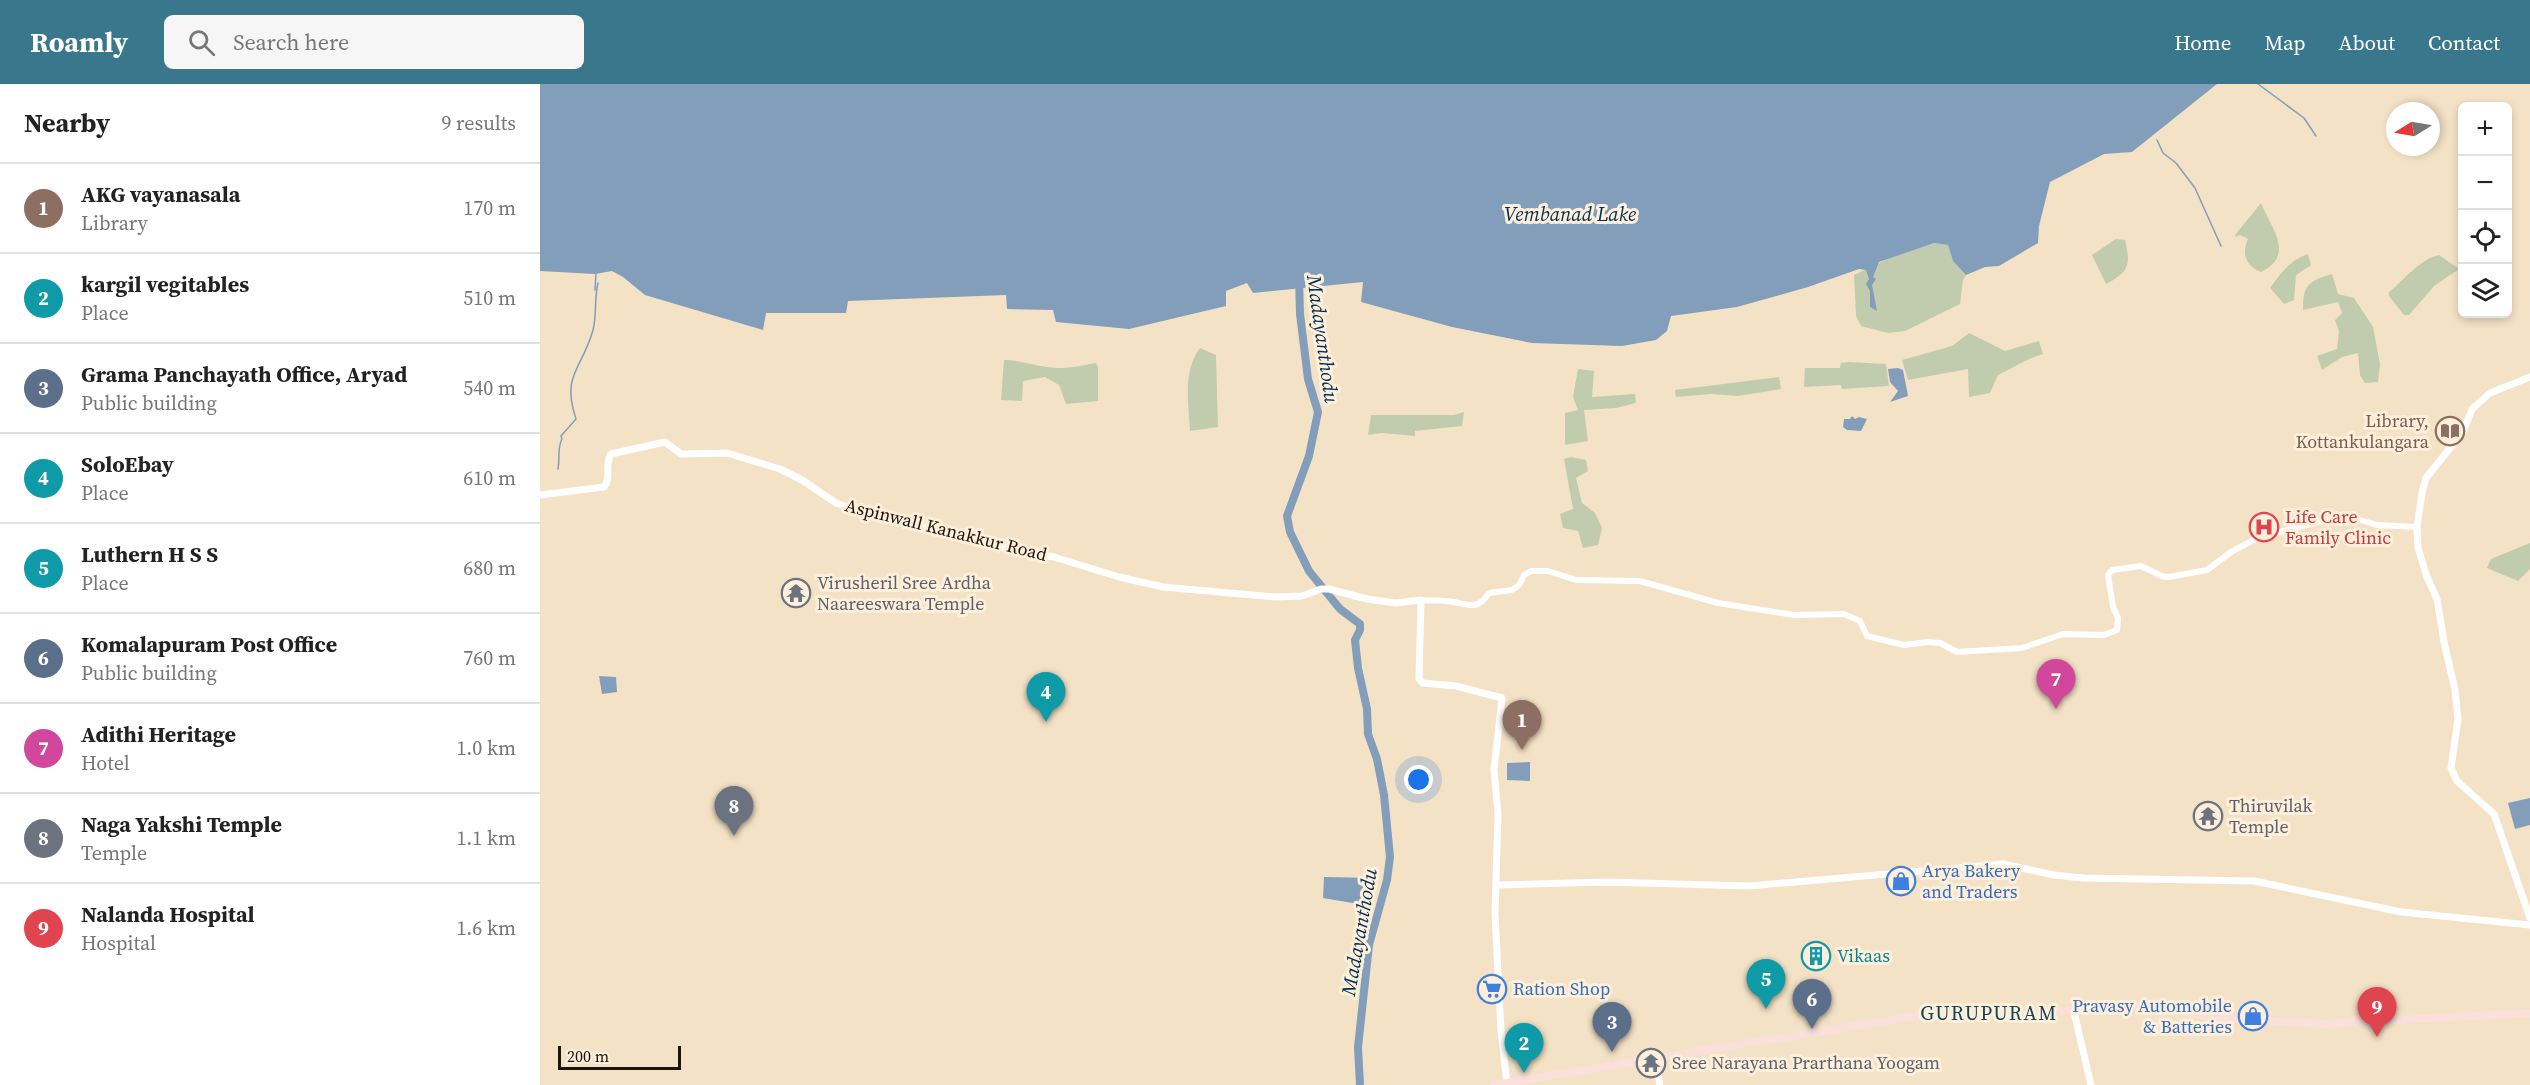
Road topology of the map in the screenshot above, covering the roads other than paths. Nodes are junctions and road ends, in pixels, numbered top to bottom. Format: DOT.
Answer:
graph roads {
  1 [pos="2530,377"];
  2 [pos="540,495"];
  3 [pos="2417,527"];
  4 [pos="1422,600"];
  5 [pos="1497,885"];
  6 [pos="2530,918"];
  7 [pos="2530,925"];
  8 [pos="2074,1012"];
  9 [pos="2530,1013"];
  10 [pos="1655,1059"];
  11 [pos="1508,1083"];
  12 [pos="1494,1085"];
  13 [pos="1660,1085"];
  14 [pos="2091,1085"];
  1 -- 3 [label="main road"];
  2 -- 4 [label="main road, Aspinwall Kanakkur Road"];
  3 -- 4 [label="street"];
  3 -- 6 [label="main road"];
  4 -- 5 [label="main road"];
  5 -- 7 [label="main road"];
  5 -- 11 [label="main road"];
  8 -- 9 [label="main road"];
  8 -- 10 [label="main road"];
  8 -- 14 [label="main road"];
  10 -- 11 [label="main road"];
  10 -- 13 [label="main road"];
  11 -- 12 [label="main road"];
}
